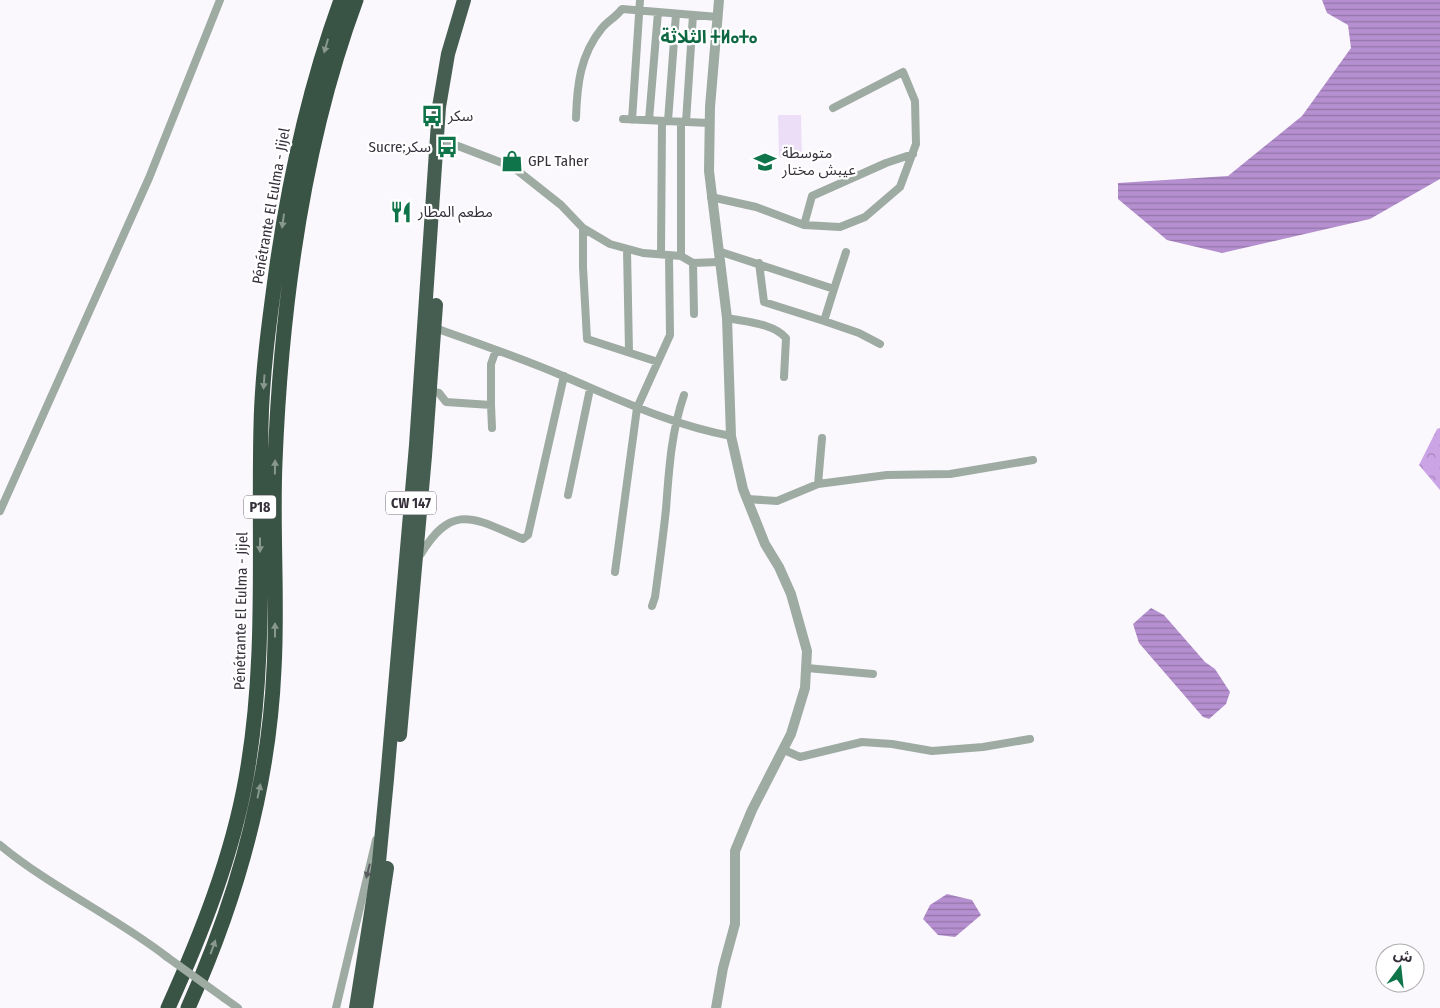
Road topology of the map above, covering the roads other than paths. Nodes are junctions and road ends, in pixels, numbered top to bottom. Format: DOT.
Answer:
graph roads {
  1 [pos="220,0"];
  2 [pos="341,0"];
  3 [pos="356,0"];
  4 [pos="464,0"];
  5 [pos="474,0"];
  6 [pos="640,0"];
  7 [pos="720,0"];
  8 [pos="639,11"];
  9 [pos="658,12"];
  10 [pos="676,14"];
  11 [pos="693,15"];
  12 [pos="718,17"];
  13 [pos="898,65"];
  14 [pos="903,72"];
  15 [pos="833,108"];
  16 [pos="576,118"];
  17 [pos="623,119"];
  18 [pos="632,120"];
  19 [pos="650,120"];
  20 [pos="665,121"];
  21 [pos="684,122"];
  22 [pos="709,123"];
  23 [pos="445,144"];
  24 [pos="913,154"];
  25 [pos="711,197"];
  26 [pos="804,225"];
  27 [pos="583,228"];
  28 [pos="628,250"];
  29 [pos="846,252"];
  30 [pos="665,255"];
  31 [pos="681,256"];
  32 [pos="718,256"];
  33 [pos="694,263"];
  34 [pos="759,263"];
  35 [pos="834,289"];
  36 [pos="694,314"];
  37 [pos="727,318"];
  38 [pos="824,321"];
  39 [pos="434,328"];
  40 [pos="880,344"];
  41 [pos="496,350"];
  42 [pos="629,351"];
  43 [pos="658,362"];
  44 [pos="564,376"];
  45 [pos="784,376"];
  46 [pos="590,389"];
  47 [pos="430,391"];
  48 [pos="684,395"];
  49 [pos="491,405"];
  50 [pos="636,408"];
  51 [pos="675,422"];
  52 [pos="492,428"];
  53 [pos="731,436"];
  54 [pos="822,438"];
  55 [pos="1033,460"];
  56 [pos="818,484"];
  57 [pos="568,495"];
  58 [pos="747,499"];
  59 [pos="0,511"];
  60 [pos="416,555"];
  61 [pos="615,572"];
  62 [pos="652,606"];
  63 [pos="807,668"];
  64 [pos="873,674"];
  65 [pos="1030,739"];
  66 [pos="784,750"];
  67 [pos="383,824"];
  68 [pos="0,845"];
  69 [pos="168,1008"];
  70 [pos="188,1008"];
  71 [pos="238,1008"];
  72 [pos="336,1008"];
  73 [pos="356,1008"];
  74 [pos="366,1008"];
  75 [pos="716,1008"];
  1 -- 59 [label="street"];
  2 -- 69 [label="highway, Pénétrante El Eulma - Jijel / P18, one-way"];
  70 -- 3 [label="highway, Pénétrante El Eulma - Jijel / P18, one-way"];
  4 -- 67 [label="highway, CW 147"];
  5 -- 23 [label="highway, CW 147"];
  6 -- 8 [label="street"];
  7 -- 12 [label="street"];
  8 -- 9 [label="street"];
  8 -- 16 [label="street"];
  8 -- 18 [label="street"];
  9 -- 10 [label="street"];
  9 -- 19 [label="street"];
  10 -- 11 [label="street"];
  10 -- 20 [label="street"];
  11 -- 12 [label="street"];
  11 -- 21 [label="street"];
  12 -- 22 [label="street"];
  13 -- 14 [label="street"];
  14 -- 15 [label="street"];
  14 -- 24 [label="street"];
  17 -- 18 [label="street"];
  18 -- 19 [label="street"];
  19 -- 20 [label="street"];
  20 -- 21 [label="street"];
  20 -- 30 [label="street"];
  21 -- 22 [label="street"];
  21 -- 31 [label="street"];
  22 -- 25 [label="street"];
  23 -- 27 [label="street"];
  23 -- 39 [label="highway, CW 147"];
  24 -- 26 [label="street"];
  24 -- 26 [label="street"];
  25 -- 26 [label="street"];
  25 -- 32 [label="street"];
  27 -- 28 [label="street"];
  27 -- 42 [label="street"];
  28 -- 30 [label="street"];
  28 -- 42 [label="street"];
  29 -- 35 [label="street"];
  30 -- 31 [label="street"];
  30 -- 43 [label="street"];
  31 -- 33 [label="street"];
  32 -- 33 [label="street"];
  32 -- 34 [label="street"];
  32 -- 37 [label="street"];
  33 -- 36 [label="street"];
  34 -- 35 [label="street"];
  34 -- 38 [label="street"];
  35 -- 38 [label="street"];
  37 -- 45 [label="street"];
  37 -- 53 [label="street"];
  38 -- 40 [label="street"];
  39 -- 41 [label="street"];
  39 -- 47 [label="highway, CW 147"];
  41 -- 44 [label="street"];
  41 -- 49 [label="street"];
  42 -- 43 [label="street"];
  43 -- 50 [label="street"];
  44 -- 46 [label="street"];
  44 -- 60 [label="street"];
  46 -- 50 [label="street"];
  46 -- 57 [label="street"];
  47 -- 49 [label="street"];
  47 -- 60 [label="highway, CW 147"];
  48 -- 51 [label="street"];
  49 -- 52 [label="street"];
  50 -- 51 [label="street"];
  50 -- 61 [label="street"];
  51 -- 53 [label="street"];
  51 -- 62 [label="street"];
  53 -- 58 [label="street"];
  54 -- 56 [label="street"];
  55 -- 56 [label="street"];
  56 -- 58 [label="street"];
  58 -- 63 [label="street"];
  60 -- 74 [label="highway, CW 147"];
  63 -- 64 [label="street"];
  63 -- 66 [label="street"];
  65 -- 66 [label="street"];
  66 -- 75 [label="street"];
  67 -- 72 [label="street, one-way"];
  67 -- 73 [label="highway, CW 147"];
  68 -- 71 [label="street, bridge"];
}
